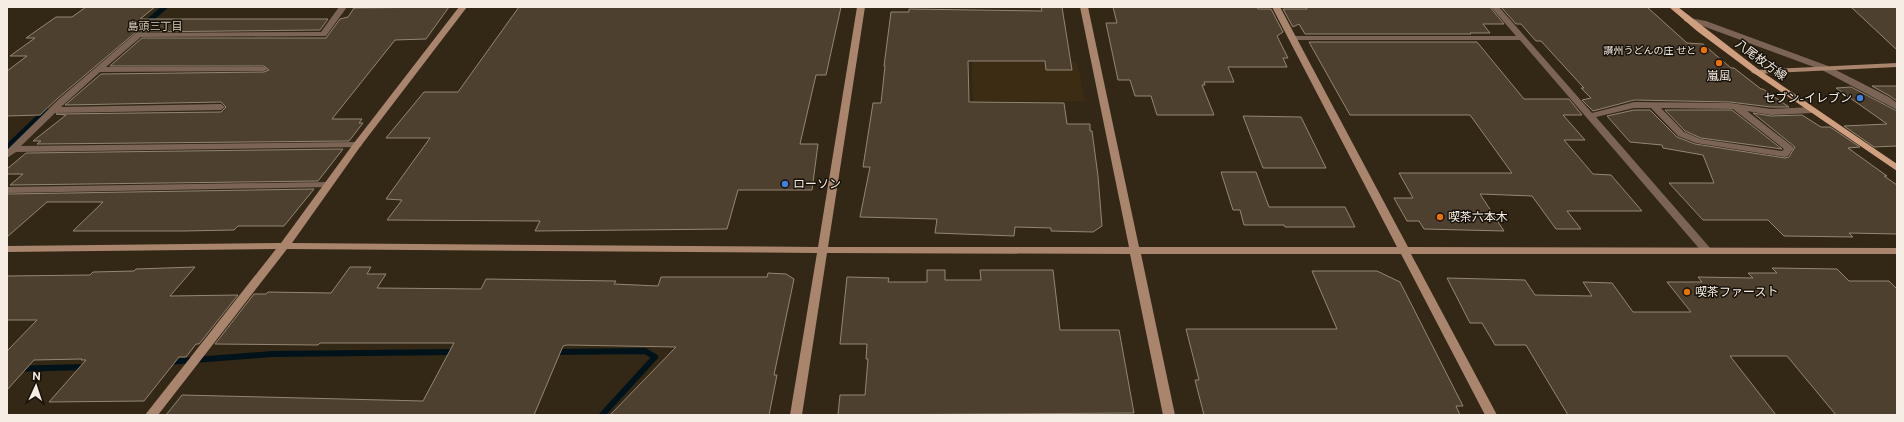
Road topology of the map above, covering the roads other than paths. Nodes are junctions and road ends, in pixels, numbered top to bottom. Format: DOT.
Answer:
graph roads {
  1 [pos="343,7"];
  2 [pos="463,7"];
  3 [pos="861,7"];
  4 [pos="1084,7"];
  5 [pos="1276,7"];
  6 [pos="1494,7"];
  7 [pos="1673,7"];
  8 [pos="1687,19"];
  9 [pos="1292,38"];
  10 [pos="1523,38"];
  11 [pos="1897,65"];
  12 [pos="1825,68"];
  13 [pos="264,69"];
  14 [pos="97,70"];
  15 [pos="1755,72"];
  16 [pos="1653,106"];
  17 [pos="221,107"];
  18 [pos="1736,107"];
  19 [pos="1897,107"];
  20 [pos="53,110"];
  21 [pos="1811,110"];
  22 [pos="1591,116"];
  23 [pos="357,145"];
  24 [pos="10,152"];
  25 [pos="1897,168"];
  26 [pos="328,185"];
  27 [pos="7,190"];
  28 [pos="284,246"];
  29 [pos="7,249"];
  30 [pos="822,250"];
  31 [pos="1134,250"];
  32 [pos="1404,251"];
  33 [pos="1707,251"];
  34 [pos="1897,251"];
  35 [pos="151,415"];
  36 [pos="796,415"];
  37 [pos="1169,415"];
  38 [pos="1491,415"];
  1 -- 14 [label="street"];
  2 -- 23 [label="street"];
  3 -- 30 [label="street"];
  4 -- 31 [label="street"];
  5 -- 9 [label="street"];
  6 -- 10 [label="street"];
  7 -- 8 [label="main road, 八尾枚方線"];
  8 -- 12 [label="street"];
  8 -- 15 [label="main road, 八尾枚方線"];
  9 -- 10 [label="street"];
  9 -- 32 [label="street"];
  10 -- 22 [label="street"];
  11 -- 12 [label="street"];
  12 -- 15 [label="street"];
  12 -- 19 [label="street"];
  13 -- 14 [label="street"];
  14 -- 20 [label="street"];
  15 -- 21 [label="main road, 八尾枚方線"];
  16 -- 18 [label="street"];
  16 -- 18 [label="street"];
  16 -- 22 [label="street"];
  17 -- 20 [label="street"];
  18 -- 21 [label="street"];
  20 -- 24 [label="street"];
  21 -- 25 [label="main road, 八尾枚方線"];
  22 -- 33 [label="street"];
  23 -- 24 [label="street"];
  23 -- 26 [label="street"];
  26 -- 27 [label="street"];
  26 -- 28 [label="street"];
  28 -- 29 [label="street"];
  28 -- 30 [label="street"];
  28 -- 35 [label="street"];
  30 -- 31 [label="street"];
  30 -- 36 [label="street"];
  31 -- 32 [label="street"];
  31 -- 37 [label="street"];
  32 -- 33 [label="street"];
  32 -- 38 [label="street"];
  33 -- 34 [label="street"];
}
